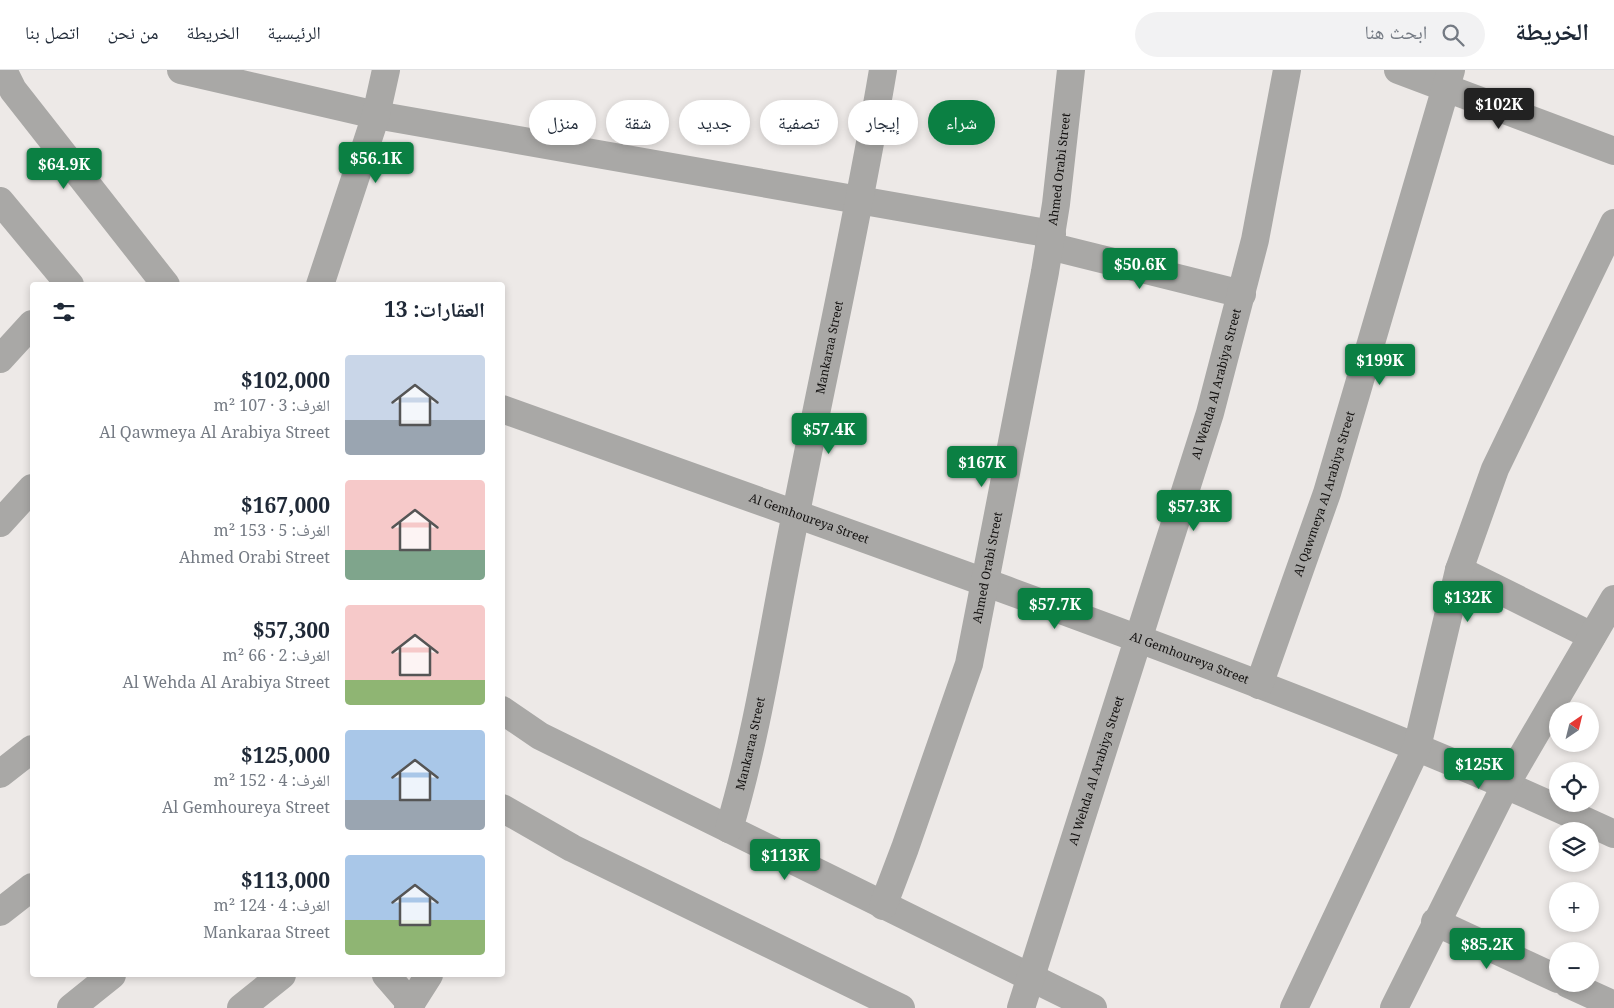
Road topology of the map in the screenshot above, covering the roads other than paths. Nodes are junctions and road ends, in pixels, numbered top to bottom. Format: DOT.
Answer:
graph roads {
  1 [pos="181,70"];
  2 [pos="386,70"];
  3 [pos="883,70"];
  4 [pos="1071,70"];
  5 [pos="1287,70"];
  6 [pos="1398,70"];
  7 [pos="1448,78"];
  8 [pos="5,88"];
  9 [pos="376,115"];
  10 [pos="1614,151"];
  11 [pos="0,201"];
  12 [pos="861,202"];
  13 [pos="1614,224"];
  14 [pos="1051,240"];
  15 [pos="67,282"];
  16 [pos="164,282"];
  17 [pos="321,282"];
  18 [pos="1242,294"];
  19 [pos="30,326"];
  20 [pos="0,359"];
  21 [pos="505,410"];
  22 [pos="30,490"];
  23 [pos="795,514"];
  24 [pos="0,523"];
  25 [pos="1459,570"];
  26 [pos="985,582"];
  27 [pos="1614,599"];
  28 [pos="1592,636"];
  29 [pos="1137,638"];
  30 [pos="1259,684"];
  31 [pos="505,712"];
  32 [pos="1417,747"];
  33 [pos="30,751"];
  34 [pos="0,774"];
  35 [pos="1506,784"];
  36 [pos="505,810"];
  37 [pos="729,829"];
  38 [pos="1614,834"];
  39 [pos="30,889"];
  40 [pos="883,906"];
  41 [pos="0,912"];
  42 [pos="1435,922"];
  43 [pos="1549,975"];
  44 [pos="110,977"];
  45 [pos="280,977"];
  46 [pos="388,977"];
  47 [pos="428,977"];
  48 [pos="1030,977"];
  49 [pos="1586,992"];
  50 [pos="1614,1005"];
  51 [pos="410,1006"];
  52 [pos="71,1008"];
  53 [pos="241,1008"];
  54 [pos="901,1008"];
  55 [pos="1021,1008"];
  56 [pos="1093,1008"];
  57 [pos="1294,1008"];
  58 [pos="1394,1008"];
  1 -- 9 [label="street"];
  2 -- 9 [label="street"];
  3 -- 12 [label="street, Mankaraa Street"];
  4 -- 14 [label="street, Ahmed Orabi Street"];
  5 -- 18 [label="street, Al Wehda Al Arabiya Street"];
  6 -- 7 [label="street"];
  7 -- 10 [label="street"];
  7 -- 30 [label="street, Al Qawmeya Al Arabiya Street"];
  8 -- 16 [label="street"];
  9 -- 12 [label="street"];
  9 -- 17 [label="street"];
  11 -- 15 [label="street"];
  12 -- 14 [label="street"];
  12 -- 23 [label="street, Mankaraa Street"];
  13 -- 25 [label="street"];
  14 -- 18 [label="street"];
  14 -- 26 [label="street, Ahmed Orabi Street"];
  18 -- 29 [label="street, Al Wehda Al Arabiya Street"];
  19 -- 20 [label="street"];
  21 -- 23 [label="street, Al Gemhoureya Street"];
  22 -- 24 [label="street"];
  23 -- 26 [label="street, Al Gemhoureya Street"];
  23 -- 37 [label="street, Mankaraa Street"];
  25 -- 28 [label="street"];
  25 -- 32 [label="street"];
  26 -- 29 [label="street, Al Gemhoureya Street"];
  26 -- 40 [label="street, Ahmed Orabi Street"];
  27 -- 28 [label="street"];
  28 -- 35 [label="street"];
  29 -- 30 [label="street, Al Gemhoureya Street"];
  29 -- 48 [label="street, Al Wehda Al Arabiya Street"];
  30 -- 32 [label="street, Al Gemhoureya Street"];
  31 -- 37 [label="street"];
  32 -- 35 [label="street, Al Gemhoureya Street"];
  32 -- 57 [label="street"];
  33 -- 34 [label="street"];
  35 -- 38 [label="street, Al Gemhoureya Street"];
  35 -- 42 [label="street"];
  36 -- 54 [label="street"];
  37 -- 40 [label="street"];
  39 -- 41 [label="street"];
  40 -- 48 [label="street"];
  42 -- 43 [label="street"];
  42 -- 58 [label="street"];
  44 -- 52 [label="street"];
  45 -- 53 [label="street"];
  46 -- 51 [label="street"];
  47 -- 51 [label="street"];
  48 -- 55 [label="street, Al Wehda Al Arabiya Street"];
  48 -- 56 [label="street"];
  49 -- 50 [label="street"];
}
